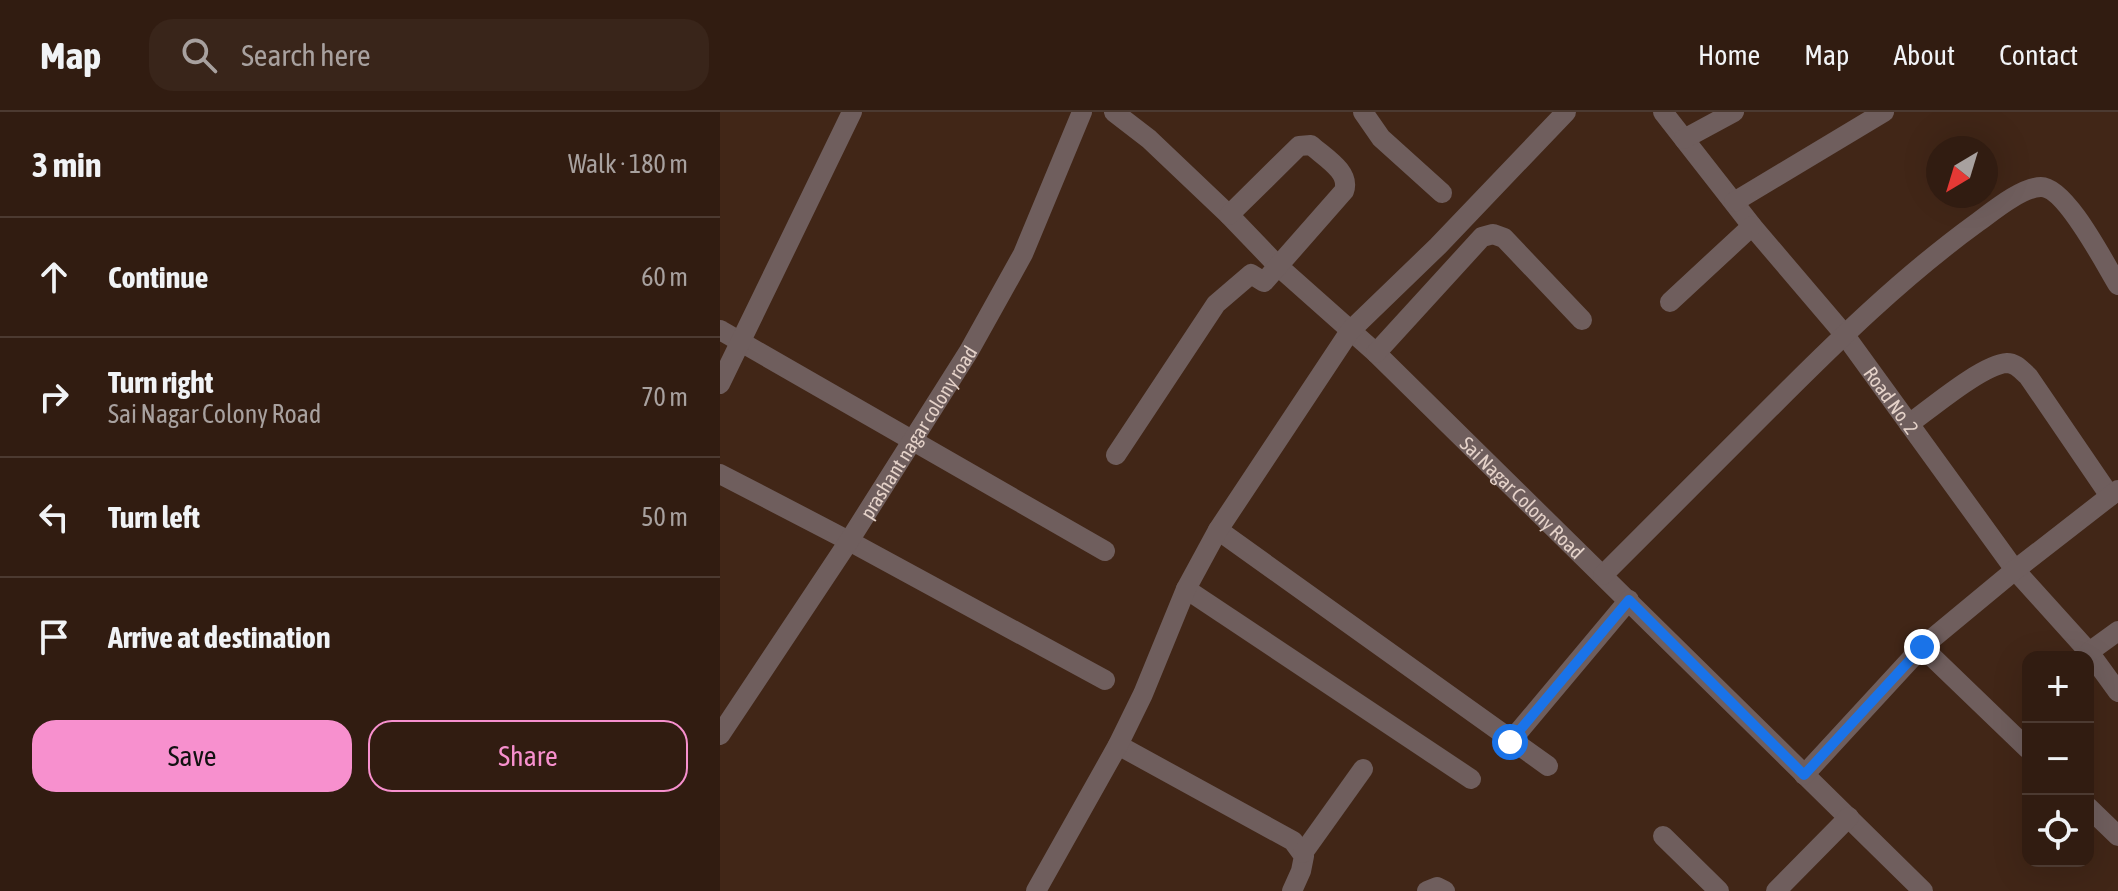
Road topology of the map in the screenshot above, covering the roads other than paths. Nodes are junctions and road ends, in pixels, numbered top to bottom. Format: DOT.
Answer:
graph roads {
  1 [pos="852,112"];
  2 [pos="1082,112"];
  3 [pos="1114,112"];
  4 [pos="1363,112"];
  5 [pos="1566,112"];
  6 [pos="1663,112"];
  7 [pos="1734,112"];
  8 [pos="1884,112"];
  9 [pos="1684,139"];
  10 [pos="1442,193"];
  11 [pos="1734,202"];
  12 [pos="1229,215"];
  13 [pos="1752,226"];
  14 [pos="1424,259"];
  15 [pos="1278,266"];
  16 [pos="1444,279"];
  17 [pos="2118,285"];
  18 [pos="1670,302"];
  19 [pos="1582,320"];
  20 [pos="720,330"];
  21 [pos="1350,331"];
  22 [pos="1844,334"];
  23 [pos="742,340"];
  24 [pos="1376,353"];
  25 [pos="720,384"];
  26 [pos="1909,424"];
  27 [pos="913,440"];
  28 [pos="1116,455"];
  29 [pos="720,474"];
  30 [pos="2114,493"];
  31 [pos="1218,530"];
  32 [pos="849,541"];
  33 [pos="1105,551"];
  34 [pos="2015,570"];
  35 [pos="1603,575"];
  36 [pos="1186,589"];
  37 [pos="1629,600"];
  38 [pos="2118,631"];
  39 [pos="1922,647"];
  40 [pos="2088,651"];
  41 [pos="2090,651"];
  42 [pos="2094,659"];
  43 [pos="1105,680"];
  44 [pos="2118,692"];
  45 [pos="720,735"];
  46 [pos="1510,742"];
  47 [pos="2022,743"];
  48 [pos="1118,745"];
  49 [pos="1548,766"];
  50 [pos="1363,769"];
  51 [pos="1804,775"];
  52 [pos="1471,779"];
  53 [pos="2094,813"];
  54 [pos="1849,817"];
  55 [pos="1663,836"];
  56 [pos="2118,836"];
  57 [pos="1303,853"];
  58 [pos="1295,890"];
  59 [pos="1036,891"];
  60 [pos="1427,891"];
  61 [pos="1445,891"];
  62 [pos="1719,891"];
  63 [pos="1776,891"];
  64 [pos="1923,891"];
  1 -- 23 [label="street"];
  2 -- 27 [label="street, prashant nagar colony road"];
  3 -- 12 [label="street, Sai Nagar Colony Road"];
  4 -- 10 [label="street"];
  5 -- 14 [label="street"];
  6 -- 9 [label="street, Road No. 2"];
  7 -- 9 [label="street"];
  8 -- 11 [label="street"];
  9 -- 11 [label="street, Road No. 2"];
  11 -- 13 [label="street, Road No. 2"];
  12 -- 15 [label="street, Sai Nagar Colony Road"];
  12 -- 15 [label="street"];
  13 -- 18 [label="street"];
  13 -- 22 [label="street, Road No. 2"];
  14 -- 16 [label="street"];
  14 -- 21 [label="street"];
  15 -- 21 [label="street, Sai Nagar Colony Road"];
  15 -- 28 [label="street"];
  16 -- 19 [label="street"];
  16 -- 24 [label="street"];
  17 -- 22 [label="street"];
  20 -- 23 [label="street"];
  21 -- 24 [label="street, Sai Nagar Colony Road"];
  21 -- 31 [label="street"];
  22 -- 26 [label="street, Road No. 2"];
  22 -- 35 [label="street"];
  23 -- 25 [label="street"];
  23 -- 27 [label="street"];
  24 -- 35 [label="street, Sai Nagar Colony Road"];
  26 -- 30 [label="street"];
  26 -- 34 [label="street, Road No. 2"];
  27 -- 32 [label="street, prashant nagar colony road"];
  27 -- 33 [label="street"];
  29 -- 32 [label="street"];
  30 -- 34 [label="street"];
  31 -- 36 [label="street"];
  31 -- 46 [label="street"];
  32 -- 43 [label="street"];
  32 -- 45 [label="street, prashant nagar colony road"];
  34 -- 39 [label="street"];
  34 -- 40 [label="street, Road No. 2"];
  35 -- 37 [label="street, Sai Nagar Colony Road"];
  36 -- 48 [label="street"];
  36 -- 52 [label="street"];
  37 -- 46 [label="street"];
  37 -- 51 [label="street, Sai Nagar Colony Road"];
  38 -- 41 [label="street"];
  39 -- 47 [label="street"];
  39 -- 51 [label="street"];
  42 -- 44 [label="street, Road No. 2"];
  46 -- 49 [label="street"];
  48 -- 57 [label="street"];
  48 -- 59 [label="street"];
  50 -- 57 [label="street"];
  51 -- 54 [label="street, Sai Nagar Colony Road"];
  53 -- 56 [label="street"];
  54 -- 63 [label="street"];
  54 -- 64 [label="street, Sai Nagar Colony Road"];
  55 -- 62 [label="street"];
  57 -- 58 [label="street"];
  60 -- 61 [label="street"];
}
